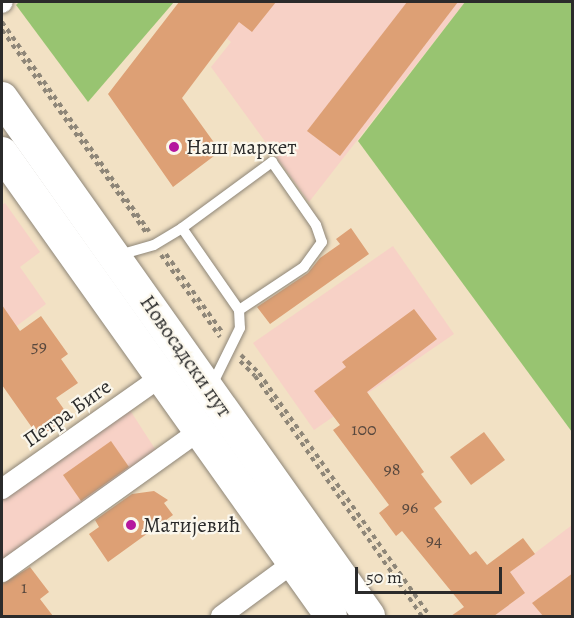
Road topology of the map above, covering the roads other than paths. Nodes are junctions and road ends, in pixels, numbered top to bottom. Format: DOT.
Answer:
graph roads {
  1 [pos="2,98"];
  2 [pos="6,169"];
  3 [pos="182,228"];
  4 [pos="117,256"];
  5 [pos="239,310"];
  6 [pos="161,376"];
  7 [pos="210,391"];
  8 [pos="199,431"];
  9 [pos="2,489"];
  10 [pos="293,563"];
  11 [pos="2,572"];
  12 [pos="221,616"];
  13 [pos="331,616"];
  14 [pos="369,616"];
  1 -- 4 [label="main road, Новосадски пут"];
  2 -- 6 [label="main road, Новосадски пут"];
  3 -- 4 [label="lane"];
  3 -- 5 [label="lane"];
  3 -- 5 [label="lane"];
  4 -- 7 [label="main road, Новосадски пут"];
  5 -- 7 [label="lane"];
  6 -- 8 [label="main road, Новосадски пут"];
  6 -- 9 [label="street, Петра Биге"];
  7 -- 14 [label="main road, Новосадски пут"];
  8 -- 10 [label="main road, Новосадски пут"];
  8 -- 11 [label="street"];
  10 -- 12 [label="street"];
  10 -- 13 [label="main road, Новосадски пут"];
}
